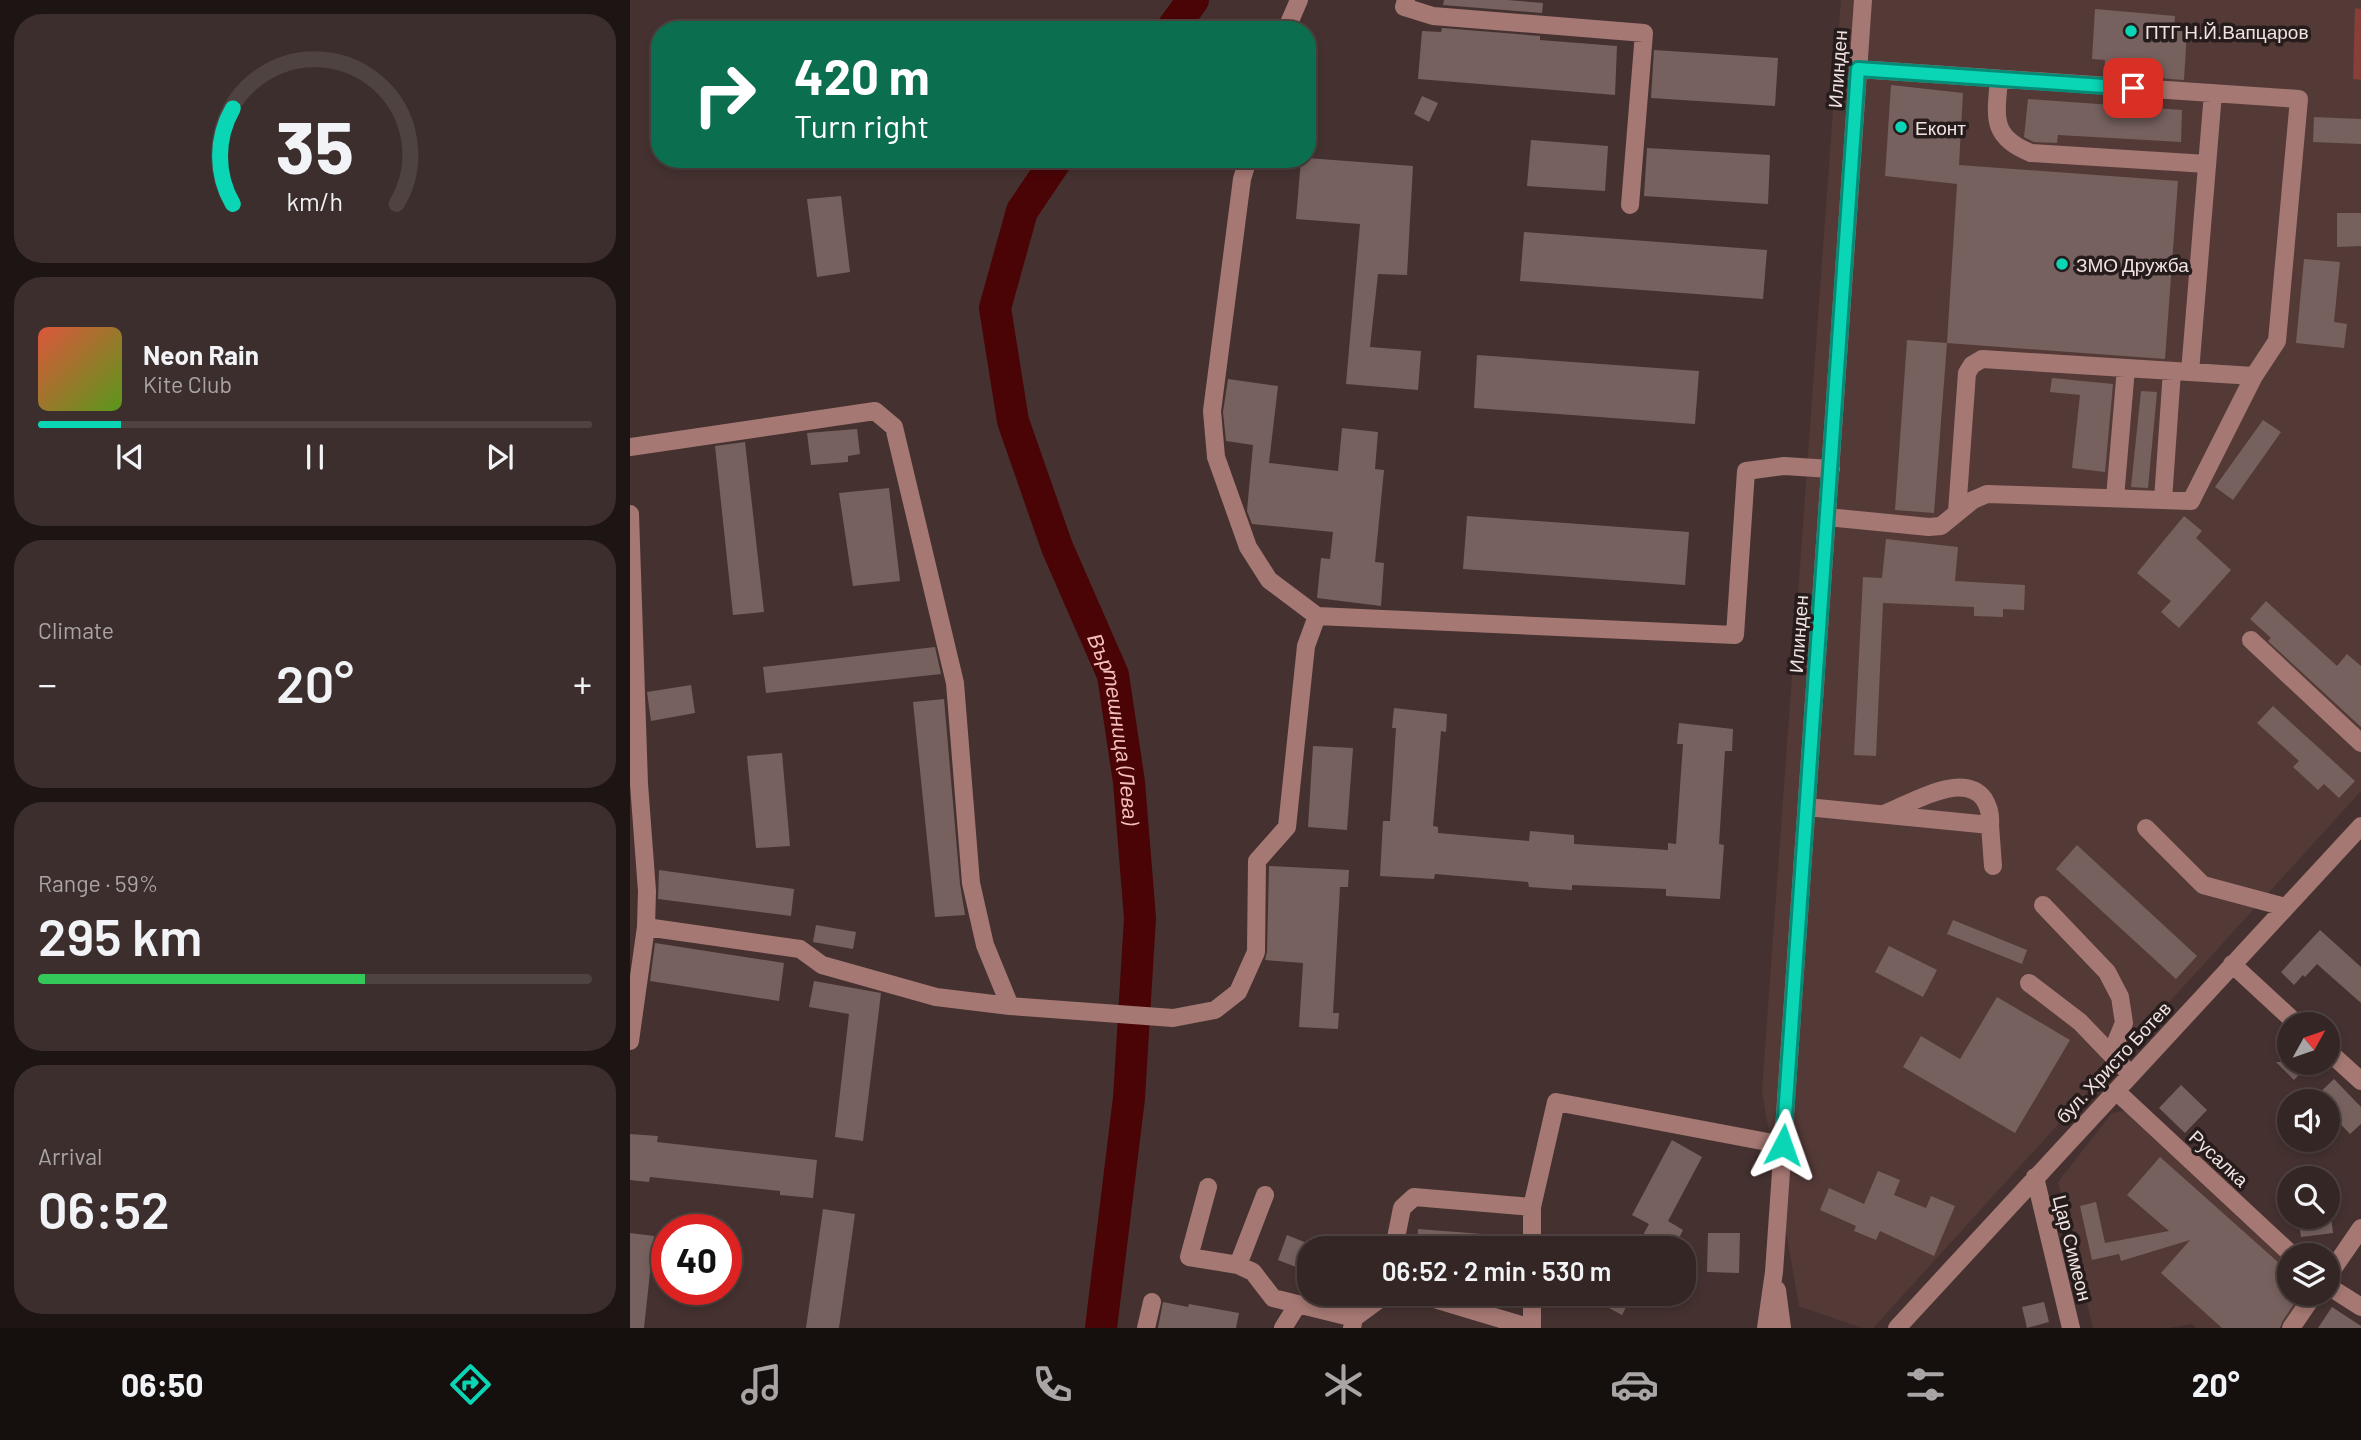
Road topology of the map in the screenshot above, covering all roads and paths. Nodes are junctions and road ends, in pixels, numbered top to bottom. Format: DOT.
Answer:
graph roads {
  1 [pos="1299,0"];
  2 [pos="1406,0"];
  3 [pos="1863,0"];
  4 [pos="1290,21"];
  5 [pos="1858,69"];
  6 [pos="1999,79"];
  7 [pos="2213,93"];
  8 [pos="2207,164"];
  9 [pos="1245,168"];
  10 [pos="1630,205"];
  11 [pos="2126,368"];
  12 [pos="2181,371"];
  13 [pos="2254,376"];
  14 [pos="630,447"];
  15 [pos="1831,469"];
  16 [pos="2115,498"];
  17 [pos="2163,500"];
  18 [pos="1957,512"];
  19 [pos="630,514"];
  20 [pos="1827,517"];
  21 [pos="1317,616"];
  22 [pos="2251,640"];
  23 [pos="2361,743"];
  24 [pos="634,784"];
  25 [pos="1807,807"];
  26 [pos="1884,814"];
  27 [pos="1990,825"];
  28 [pos="2361,826"];
  29 [pos="2146,828"];
  30 [pos="1993,866"];
  31 [pos="2043,905"];
  32 [pos="2285,907"];
  33 [pos="646,927"];
  34 [pos="2232,964"];
  35 [pos="2029,983"];
  36 [pos="633,994"];
  37 [pos="1010,1006"];
  38 [pos="2284,1012"];
  39 [pos="630,1041"];
  40 [pos="2111,1054"];
  41 [pos="2340,1062"];
  42 [pos="2130,1074"];
  43 [pos="2361,1081"];
  44 [pos="2116,1091"];
  45 [pos="1783,1145"];
  46 [pos="2035,1177"];
  47 [pos="1208,1187"];
  48 [pos="1265,1195"];
  49 [pos="1532,1207"];
  50 [pos="2361,1228"];
  51 [pos="1396,1236"];
  52 [pos="1532,1236"];
  53 [pos="2279,1243"];
  54 [pos="2340,1259"];
  55 [pos="1238,1265"];
  56 [pos="1774,1272"];
  57 [pos="2340,1294"];
  58 [pos="1152,1302"];
  59 [pos="1297,1304"];
  60 [pos="1297,1306"];
  61 [pos="1304,1306"];
  62 [pos="1373,1306"];
  63 [pos="1449,1306"];
  64 [pos="1532,1306"];
  65 [pos="2306,1306"];
  66 [pos="2361,1307"];
  67 [pos="1353,1323"];
  68 [pos="1495,1323"];
  69 [pos="1146,1328"];
  70 [pos="1283,1328"];
  71 [pos="1531,1328"];
  72 [pos="1766,1328"];
  73 [pos="1782,1328"];
  74 [pos="1898,1328"];
  75 [pos="2071,1328"];
  76 [pos="2291,1328"];
  1 -- 4 [label="street"];
  2 -- 10 [label="street"];
  3 -- 5 [label="street, Илинден"];
  5 -- 6 [label="street"];
  5 -- 15 [label="street, Илинден"];
  6 -- 7 [label="street"];
  6 -- 8 [label="street"];
  7 -- 8 [label="street"];
  7 -- 13 [label="street"];
  8 -- 12 [label="street"];
  9 -- 21 [label="street"];
  11 -- 12 [label="street"];
  11 -- 16 [label="street"];
  11 -- 18 [label="street"];
  12 -- 13 [label="street"];
  12 -- 17 [label="street"];
  13 -- 17 [label="street"];
  14 -- 37 [label="street"];
  15 -- 20 [label="street, Илинден"];
  15 -- 21 [label="street"];
  16 -- 17 [label="street"];
  16 -- 18 [label="street"];
  18 -- 20 [label="street"];
  19 -- 24 [label="street"];
  20 -- 25 [label="street, Илинден"];
  21 -- 37 [label="street"];
  22 -- 23 [label="street"];
  24 -- 33 [label="street"];
  25 -- 26 [label="street"];
  25 -- 45 [label="street, Илинден"];
  26 -- 27 [label="street"];
  26 -- 27 [label="street"];
  27 -- 30 [label="street"];
  28 -- 32 [label="street, бул. Христо Ботев"];
  29 -- 32 [label="street"];
  31 -- 40 [label="street"];
  32 -- 34 [label="street, бул. Христо Ботев"];
  33 -- 36 [label="street"];
  33 -- 37 [label="street"];
  34 -- 38 [label="street"];
  34 -- 42 [label="street, бул. Христо Ботев"];
  35 -- 40 [label="street"];
  36 -- 39 [label="street"];
  40 -- 42 [label="street"];
  41 -- 43 [label="street"];
  42 -- 44 [label="street, бул. Христо Ботев"];
  44 -- 46 [label="street, бул. Христо Ботев"];
  44 -- 53 [label="street, Русалка"];
  45 -- 49 [label="street"];
  45 -- 56 [label="street, Илинден"];
  46 -- 74 [label="street, бул. Христо Ботев"];
  46 -- 75 [label="street, Цар Симеон"];
  47 -- 55 [label="street"];
  48 -- 55 [label="street"];
  49 -- 51 [label="street"];
  49 -- 52 [label="street"];
  50 -- 54 [label="street"];
  55 -- 59 [label="street"];
  56 -- 72 [label="street, Илинден"];
  56 -- 73 [label="street, Илинден"];
  57 -- 66 [label="street"];
  58 -- 69 [label="street"];
  60 -- 70 [label="street"];
  61 -- 67 [label="street"];
  62 -- 67 [label="street"];
  63 -- 68 [label="street"];
  64 -- 71 [label="street"];
  65 -- 76 [label="street"];
  68 -- 71 [label="street"];
}
